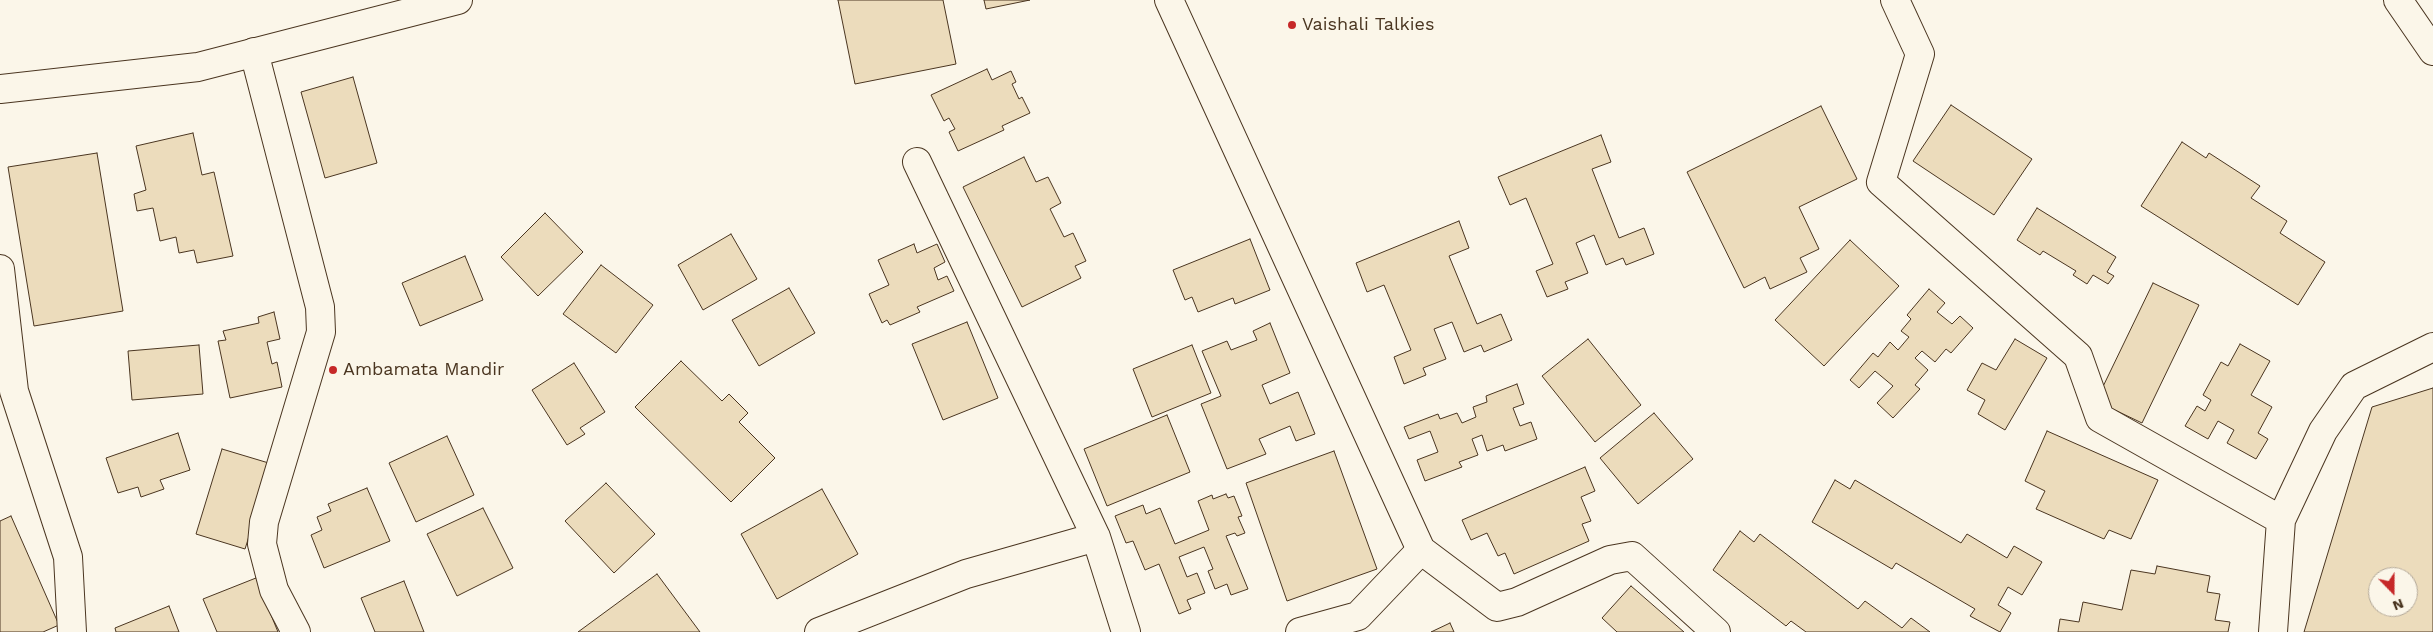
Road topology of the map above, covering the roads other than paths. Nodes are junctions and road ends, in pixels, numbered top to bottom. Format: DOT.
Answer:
graph roads {
  1 [pos="458,0"];
  2 [pos="1169,0"];
  3 [pos="1894,0"];
  4 [pos="2398,0"];
  5 [pos="2433,51"];
  6 [pos="254,52"];
  7 [pos="0,89"];
  8 [pos="917,162"];
  9 [pos="0,268"];
  10 [pos="2433,347"];
  11 [pos="2281,520"];
  12 [pos="1096,537"];
  13 [pos="1420,550"];
  14 [pos="1363,624"];
  15 [pos="72,632"];
  16 [pos="296,632"];
  17 [pos="819,632"];
  18 [pos="1126,632"];
  19 [pos="1300,632"];
  20 [pos="1716,632"];
  21 [pos="2273,632"];
  1 -- 6 [label="street"];
  2 -- 13 [label="street"];
  3 -- 11 [label="street"];
  4 -- 5 [label="street"];
  6 -- 7 [label="street"];
  6 -- 16 [label="street"];
  8 -- 12 [label="street"];
  9 -- 15 [label="street"];
  10 -- 11 [label="street"];
  11 -- 21 [label="street"];
  12 -- 17 [label="street"];
  12 -- 18 [label="street"];
  13 -- 14 [label="street"];
  13 -- 20 [label="street"];
  14 -- 19 [label="street"];
}
